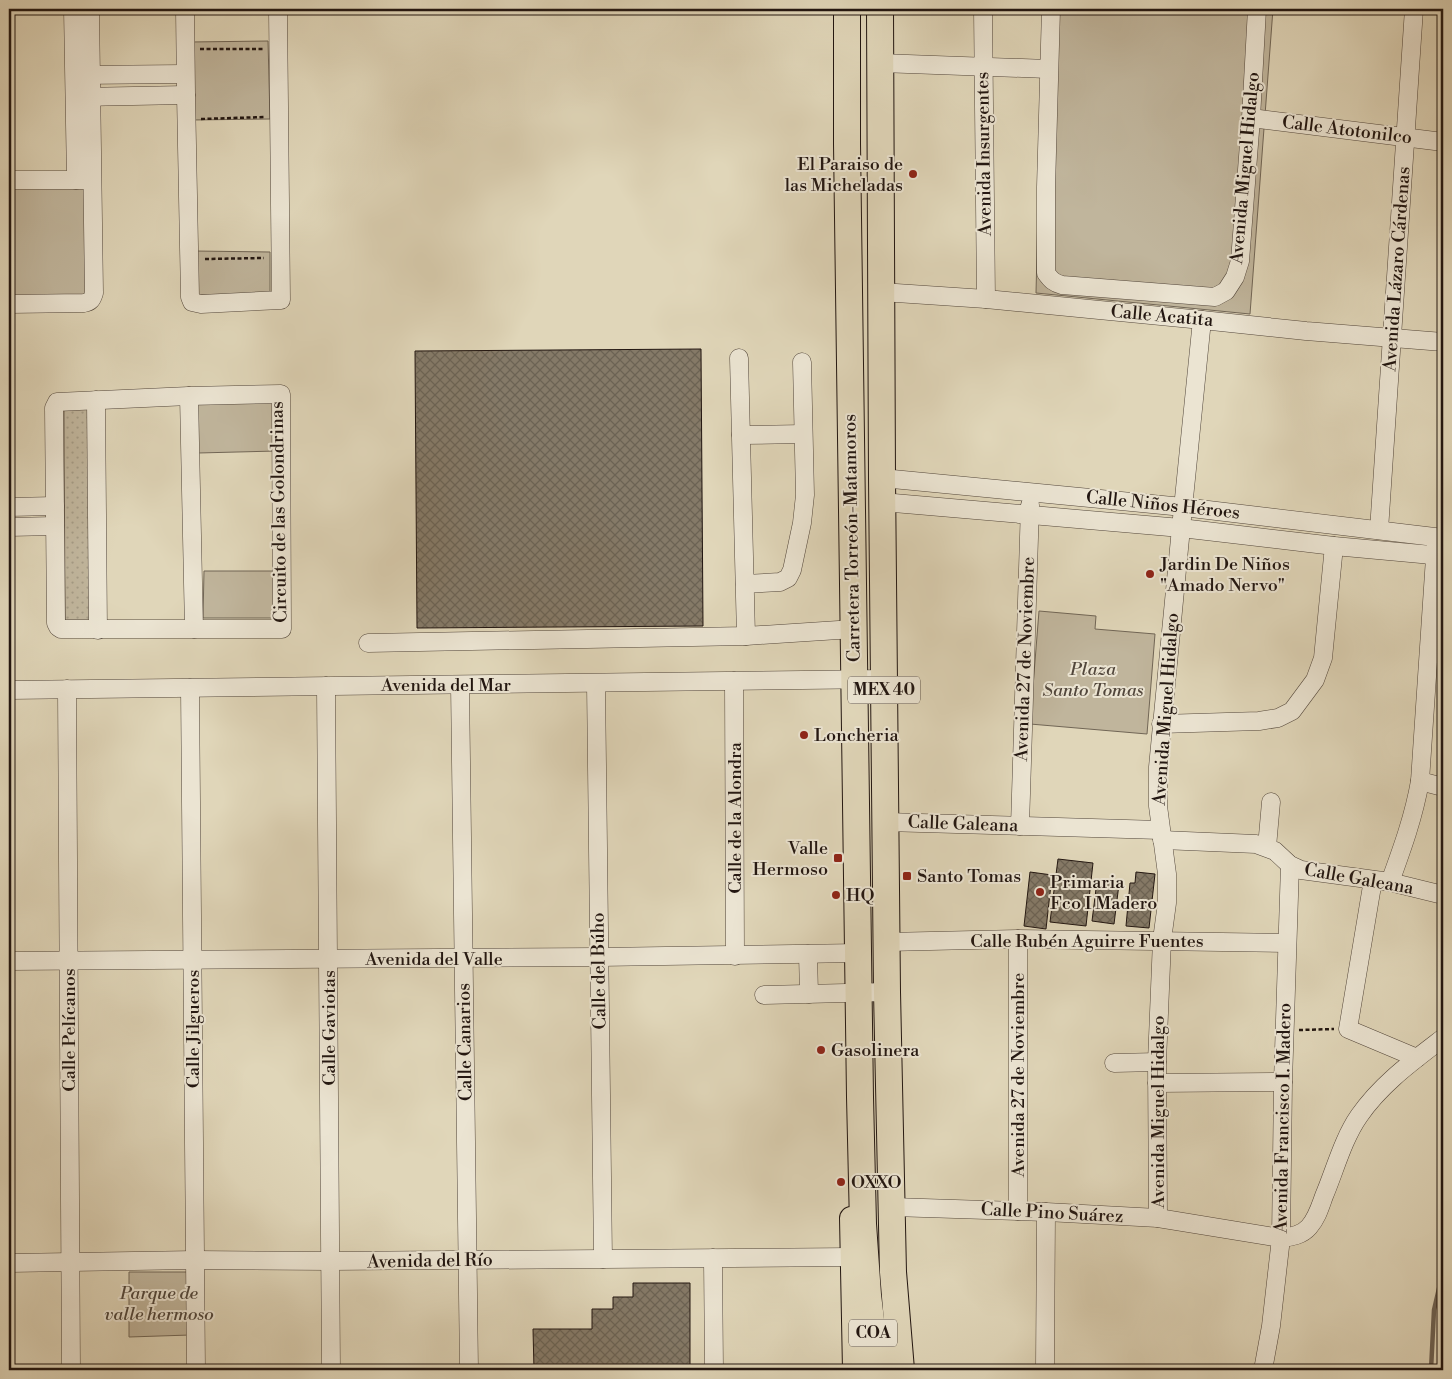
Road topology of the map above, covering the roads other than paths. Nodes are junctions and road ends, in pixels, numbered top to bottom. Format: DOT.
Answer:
graph roads {
  1 [pos="73,9"];
  2 [pos="90,9"];
  3 [pos="185,9"];
  4 [pos="278,9"];
  5 [pos="847,9"];
  6 [pos="880,9"];
  7 [pos="983,9"];
  8 [pos="1051,9"];
  9 [pos="1257,9"];
  10 [pos="1414,9"];
  11 [pos="880,63"];
  12 [pos="984,66"];
  13 [pos="1048,69"];
  14 [pos="82,74"];
  15 [pos="186,74"];
  16 [pos="186,95"];
  17 [pos="82,97"];
  18 [pos="1251,118"];
  19 [pos="1406,138"];
  20 [pos="1443,142"];
  21 [pos="9,180"];
  22 [pos="84,180"];
  23 [pos="881,292"];
  24 [pos="986,299"];
  25 [pos="9,304"];
  26 [pos="1202,320"];
  27 [pos="1392,337"];
  28 [pos="1443,342"];
  29 [pos="739,358"];
  30 [pos="802,362"];
  31 [pos="189,396"];
  32 [pos="96,400"];
  33 [pos="803,434"];
  34 [pos="741,435"];
  35 [pos="882,490"];
  36 [pos="1031,492"];
  37 [pos="55,506"];
  38 [pos="9,507"];
  39 [pos="1183,507"];
  40 [pos="1030,514"];
  41 [pos="55,526"];
  42 [pos="9,527"];
  43 [pos="1181,528"];
  44 [pos="1379,530"];
  45 [pos="1440,538"];
  46 [pos="1334,546"];
  47 [pos="1439,555"];
  48 [pos="745,584"];
  49 [pos="194,629"];
  50 [pos="854,629"];
  51 [pos="98,630"];
  52 [pos="746,636"];
  53 [pos="368,643"];
  54 [pos="884,679"];
  55 [pos="854,680"];
  56 [pos="734,681"];
  57 [pos="596,684"];
  58 [pos="460,685"];
  59 [pos="326,686"];
  60 [pos="190,688"];
  61 [pos="67,689"];
  62 [pos="9,690"];
  63 [pos="1161,724"];
  64 [pos="1420,781"];
  65 [pos="1443,787"];
  66 [pos="1271,802"];
  67 [pos="885,822"];
  68 [pos="1020,826"];
  69 [pos="1161,835"];
  70 [pos="1267,847"];
  71 [pos="1290,865"];
  72 [pos="1381,881"];
  73 [pos="1443,894"];
  74 [pos="1018,939"];
  75 [pos="1162,940"];
  76 [pos="886,942"];
  77 [pos="1287,943"];
  78 [pos="808,954"];
  79 [pos="859,954"];
  80 [pos="735,956"];
  81 [pos="599,957"];
  82 [pos="464,958"];
  83 [pos="328,959"];
  84 [pos="193,960"];
  85 [pos="69,961"];
  86 [pos="9,962"];
  87 [pos="887,992"];
  88 [pos="859,993"];
  89 [pos="809,994"];
  90 [pos="764,995"];
  91 [pos="1443,1038"];
  92 [pos="1417,1058"];
  93 [pos="1114,1062"];
  94 [pos="1157,1062"];
  95 [pos="1283,1082"];
  96 [pos="1157,1083"];
  97 [pos="860,1097"];
  98 [pos="892,1207"];
  99 [pos="1018,1211"];
  100 [pos="1046,1212"];
  101 [pos="1158,1218"];
  102 [pos="1282,1238"];
  103 [pos="852,1257"];
  104 [pos="713,1258"];
  105 [pos="603,1259"];
  106 [pos="194,1260"];
  107 [pos="468,1260"];
  108 [pos="71,1262"];
  109 [pos="330,1262"];
  110 [pos="9,1263"];
  111 [pos="71,1370"];
  112 [pos="196,1370"];
  113 [pos="331,1370"];
  114 [pos="469,1370"];
  115 [pos="714,1370"];
  116 [pos="854,1370"];
  117 [pos="877,1370"];
  118 [pos="901,1370"];
  119 [pos="1045,1370"];
  120 [pos="1263,1370"];
  1 -- 14 [label="street"];
  2 -- 14 [label="street"];
  3 -- 15 [label="street"];
  4 -- 16 [label="street"];
  5 -- 50 [label="highway, Carretera Torreón-Matamoros / MEX 40"];
  6 -- 11 [label="highway, MEX 40"];
  7 -- 12 [label="street, Avenida Insurgentes"];
  8 -- 13 [label="street"];
  9 -- 18 [label="street, Avenida Miguel Hidalgo"];
  10 -- 19 [label="street, Avenida Lázaro Cárdenas"];
  11 -- 12 [label="street"];
  11 -- 23 [label="highway, MEX 40"];
  12 -- 13 [label="street"];
  12 -- 24 [label="street, Avenida Insurgentes"];
  13 -- 18 [label="street, Avenida Miguel Hidalgo"];
  14 -- 15 [label="street"];
  14 -- 17 [label="street"];
  15 -- 16 [label="street"];
  16 -- 17 [label="street"];
  17 -- 22 [label="street"];
  18 -- 19 [label="street, Calle Atotonilco"];
  19 -- 20 [label="street, Calle Atotonilco"];
  19 -- 27 [label="street, Avenida Lázaro Cárdenas"];
  21 -- 22 [label="street"];
  22 -- 25 [label="street"];
  23 -- 24 [label="street, Calle Acatita"];
  23 -- 35 [label="highway, MEX 40"];
  24 -- 26 [label="street, Calle Acatita"];
  26 -- 27 [label="street, Calle Acatita"];
  26 -- 39 [label="street, Avenida Miguel Hidalgo"];
  27 -- 28 [label="street, Calle Acatita"];
  27 -- 44 [label="street, Avenida Lázaro Cárdenas"];
  29 -- 34 [label="street"];
  30 -- 33 [label="street"];
  31 -- 32 [label="street, Circuito de las Golondrinas"];
  31 -- 49 [label="street"];
  31 -- 49 [label="street, Circuito de las Golondrinas"];
  32 -- 37 [label="street, Circuito de las Golondrinas"];
  32 -- 51 [label="street"];
  33 -- 34 [label="street"];
  33 -- 48 [label="street"];
  34 -- 48 [label="street"];
  35 -- 36 [label="street, Calle Niños Héroes"];
  35 -- 40 [label="street, Calle Niños Héroes"];
  35 -- 54 [label="highway, MEX 40"];
  36 -- 39 [label="street, Calle Niños Héroes"];
  36 -- 40 [label="street, Avenida 27 de Noviembre"];
  37 -- 38 [label="street"];
  37 -- 41 [label="street, Circuito de las Golondrinas"];
  39 -- 43 [label="street, Avenida Miguel Hidalgo"];
  39 -- 44 [label="street, Calle Niños Héroes"];
  40 -- 43 [label="street, Calle Niños Héroes"];
  40 -- 68 [label="street, Avenida 27 de Noviembre"];
  41 -- 42 [label="street"];
  41 -- 51 [label="street, Circuito de las Golondrinas"];
  43 -- 46 [label="street, Calle Niños Héroes"];
  43 -- 63 [label="street, Avenida Miguel Hidalgo"];
  44 -- 45 [label="street, Calle Niños Héroes"];
  45 -- 47 [label="street"];
  46 -- 47 [label="street, Calle Niños Héroes"];
  46 -- 63 [label="street"];
  47 -- 64 [label="street"];
  48 -- 52 [label="street"];
  49 -- 51 [label="street, Circuito de las Golondrinas"];
  50 -- 52 [label="street"];
  50 -- 55 [label="highway, Carretera Torreón-Matamoros / MEX 40"];
  52 -- 53 [label="street"];
  54 -- 55 [label="street, Avenida del Mar"];
  54 -- 67 [label="highway, MEX 40"];
  55 -- 56 [label="street, Avenida del Mar"];
  55 -- 79 [label="highway, Carretera Torreón-Matamoros / MEX 40"];
  56 -- 57 [label="street, Avenida del Mar"];
  56 -- 80 [label="street, Calle de la Alondra"];
  57 -- 58 [label="street, Avenida del Mar"];
  57 -- 81 [label="street, Calle del Búho"];
  58 -- 59 [label="street, Avenida del Mar"];
  58 -- 82 [label="street, Calle Canarios"];
  59 -- 60 [label="street, Avenida del Mar"];
  59 -- 83 [label="street, Calle Gaviotas"];
  60 -- 61 [label="street, Avenida del Mar"];
  60 -- 84 [label="street, Calle Jilgueros"];
  61 -- 62 [label="street, Avenida del Mar"];
  61 -- 85 [label="street, Calle Pelícanos"];
  63 -- 69 [label="street, Avenida Miguel Hidalgo"];
  64 -- 65 [label="street"];
  64 -- 72 [label="street"];
  66 -- 70 [label="street"];
  67 -- 68 [label="street, Calle Galeana"];
  67 -- 76 [label="highway, MEX 40"];
  68 -- 69 [label="street, Calle Galeana"];
  69 -- 70 [label="street, Calle Galeana"];
  69 -- 75 [label="street, Avenida Miguel Hidalgo"];
  70 -- 71 [label="street, Calle Galeana"];
  71 -- 72 [label="street, Calle Galeana"];
  71 -- 77 [label="street, Avenida Francisco I. Madero"];
  72 -- 73 [label="street, Calle Galeana"];
  72 -- 92 [label="street"];
  74 -- 75 [label="street, Calle Rubén Aguirre Fuentes"];
  74 -- 76 [label="street, Calle Rubén Aguirre Fuentes"];
  74 -- 99 [label="street, Avenida 27 de Noviembre"];
  75 -- 77 [label="street, Calle Rubén Aguirre Fuentes"];
  75 -- 94 [label="street, Avenida Miguel Hidalgo"];
  76 -- 87 [label="highway, MEX 40"];
  77 -- 95 [label="street, Avenida Francisco I. Madero"];
  78 -- 79 [label="street, Avenida del Valle"];
  78 -- 80 [label="street, Avenida del Valle"];
  78 -- 89 [label="street"];
  79 -- 88 [label="highway, Carretera Torreón-Matamoros / MEX 40"];
  80 -- 81 [label="street, Avenida del Valle"];
  81 -- 82 [label="street, Avenida del Valle"];
  81 -- 105 [label="street, Calle del Búho"];
  82 -- 83 [label="street, Avenida del Valle"];
  82 -- 107 [label="street, Calle Canarios"];
  83 -- 84 [label="street, Avenida del Valle"];
  83 -- 109 [label="street, Calle Gaviotas"];
  84 -- 85 [label="street, Avenida del Valle"];
  84 -- 106 [label="street, Calle Jilgueros"];
  85 -- 86 [label="street, Avenida del Valle"];
  85 -- 108 [label="street, Calle Pelícanos"];
  87 -- 88 [label="street"];
  87 -- 98 [label="highway, MEX 40"];
  88 -- 89 [label="street"];
  88 -- 97 [label="highway, Carretera Torreón-Matamoros / MEX 40"];
  89 -- 90 [label="street"];
  91 -- 92 [label="street"];
  92 -- 102 [label="street, Calle Pino Suárez"];
  93 -- 94 [label="street"];
  94 -- 96 [label="street, Avenida Miguel Hidalgo"];
  95 -- 96 [label="street"];
  95 -- 102 [label="street, Avenida Francisco I. Madero"];
  96 -- 101 [label="street, Avenida Miguel Hidalgo"];
  97 -- 103 [label="main road"];
  97 -- 117 [label="highway, COA"];
  98 -- 99 [label="street, Calle Pino Suárez"];
  98 -- 118 [label="highway, MEX 40"];
  99 -- 100 [label="street, Calle Pino Suárez"];
  100 -- 101 [label="street, Calle Pino Suárez"];
  100 -- 119 [label="street"];
  101 -- 102 [label="street, Calle Pino Suárez"];
  102 -- 120 [label="street, Avenida Francisco I. Madero"];
  103 -- 104 [label="street, Avenida del Río"];
  103 -- 116 [label="main road"];
  104 -- 105 [label="street, Avenida del Río"];
  104 -- 115 [label="street"];
  105 -- 107 [label="street, Avenida del Río"];
  106 -- 108 [label="street, Avenida del Río"];
  106 -- 109 [label="street, Avenida del Río"];
  106 -- 112 [label="street, Calle Jilgueros"];
  107 -- 109 [label="street, Avenida del Río"];
  107 -- 114 [label="street, Calle Canarios"];
  108 -- 110 [label="street, Avenida del Río"];
  108 -- 111 [label="street, Calle Pelícanos"];
  109 -- 113 [label="street, Calle Gaviotas"];
}
